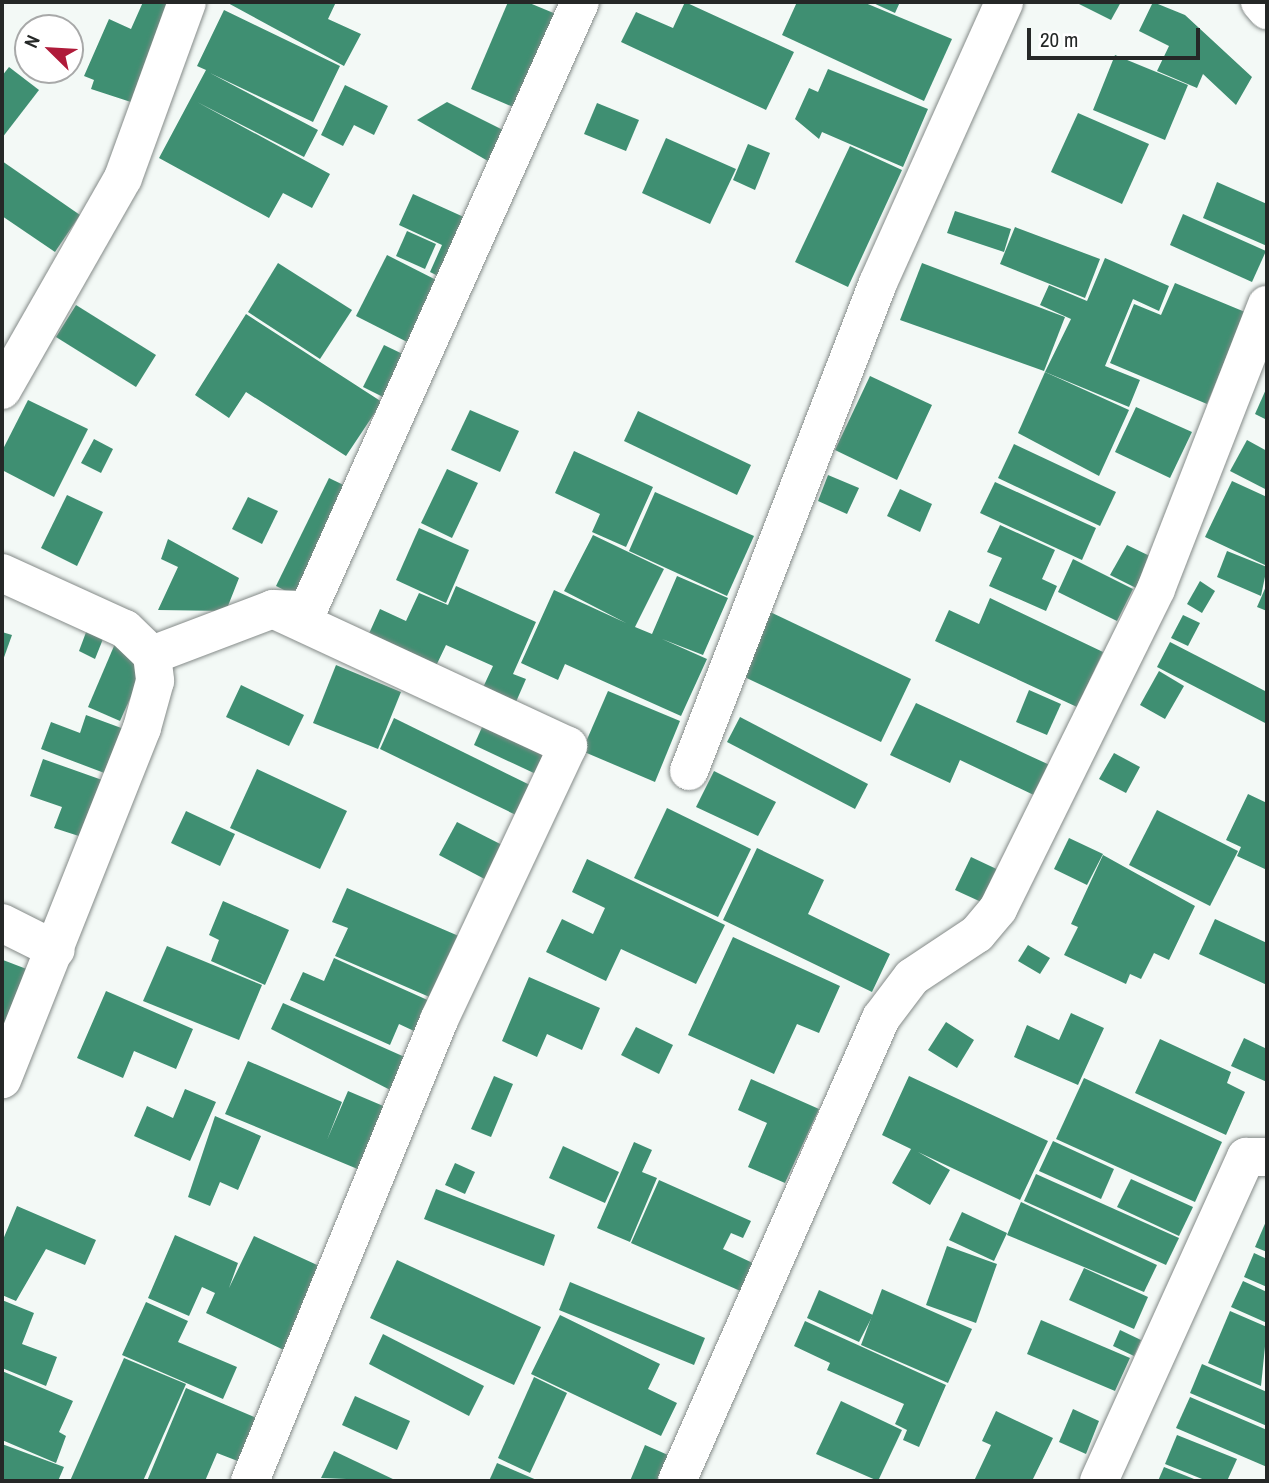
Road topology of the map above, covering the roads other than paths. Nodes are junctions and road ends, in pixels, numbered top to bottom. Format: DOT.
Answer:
graph roads {
  1 [pos="187,2"];
  2 [pos="580,2"];
  3 [pos="1004,2"];
  4 [pos="1260,2"];
  5 [pos="1267,10"];
  6 [pos="1267,305"];
  7 [pos="2,390"];
  8 [pos="2,573"];
  9 [pos="272,610"];
  10 [pos="152,655"];
  11 [pos="689,771"];
  12 [pos="2,923"];
  13 [pos="56,950"];
  14 [pos="2,1079"];
  15 [pos="1267,1157"];
  16 [pos="250,1481"];
  17 [pos="677,1481"];
  18 [pos="1098,1481"];
  1 -- 7 [label="street"];
  2 -- 9 [label="street"];
  3 -- 11 [label="street"];
  4 -- 5 [label="street"];
  6 -- 17 [label="street"];
  8 -- 10 [label="street"];
  9 -- 10 [label="street"];
  9 -- 16 [label="street"];
  10 -- 13 [label="street"];
  12 -- 13 [label="street"];
  13 -- 14 [label="street"];
  15 -- 18 [label="street"];
}
